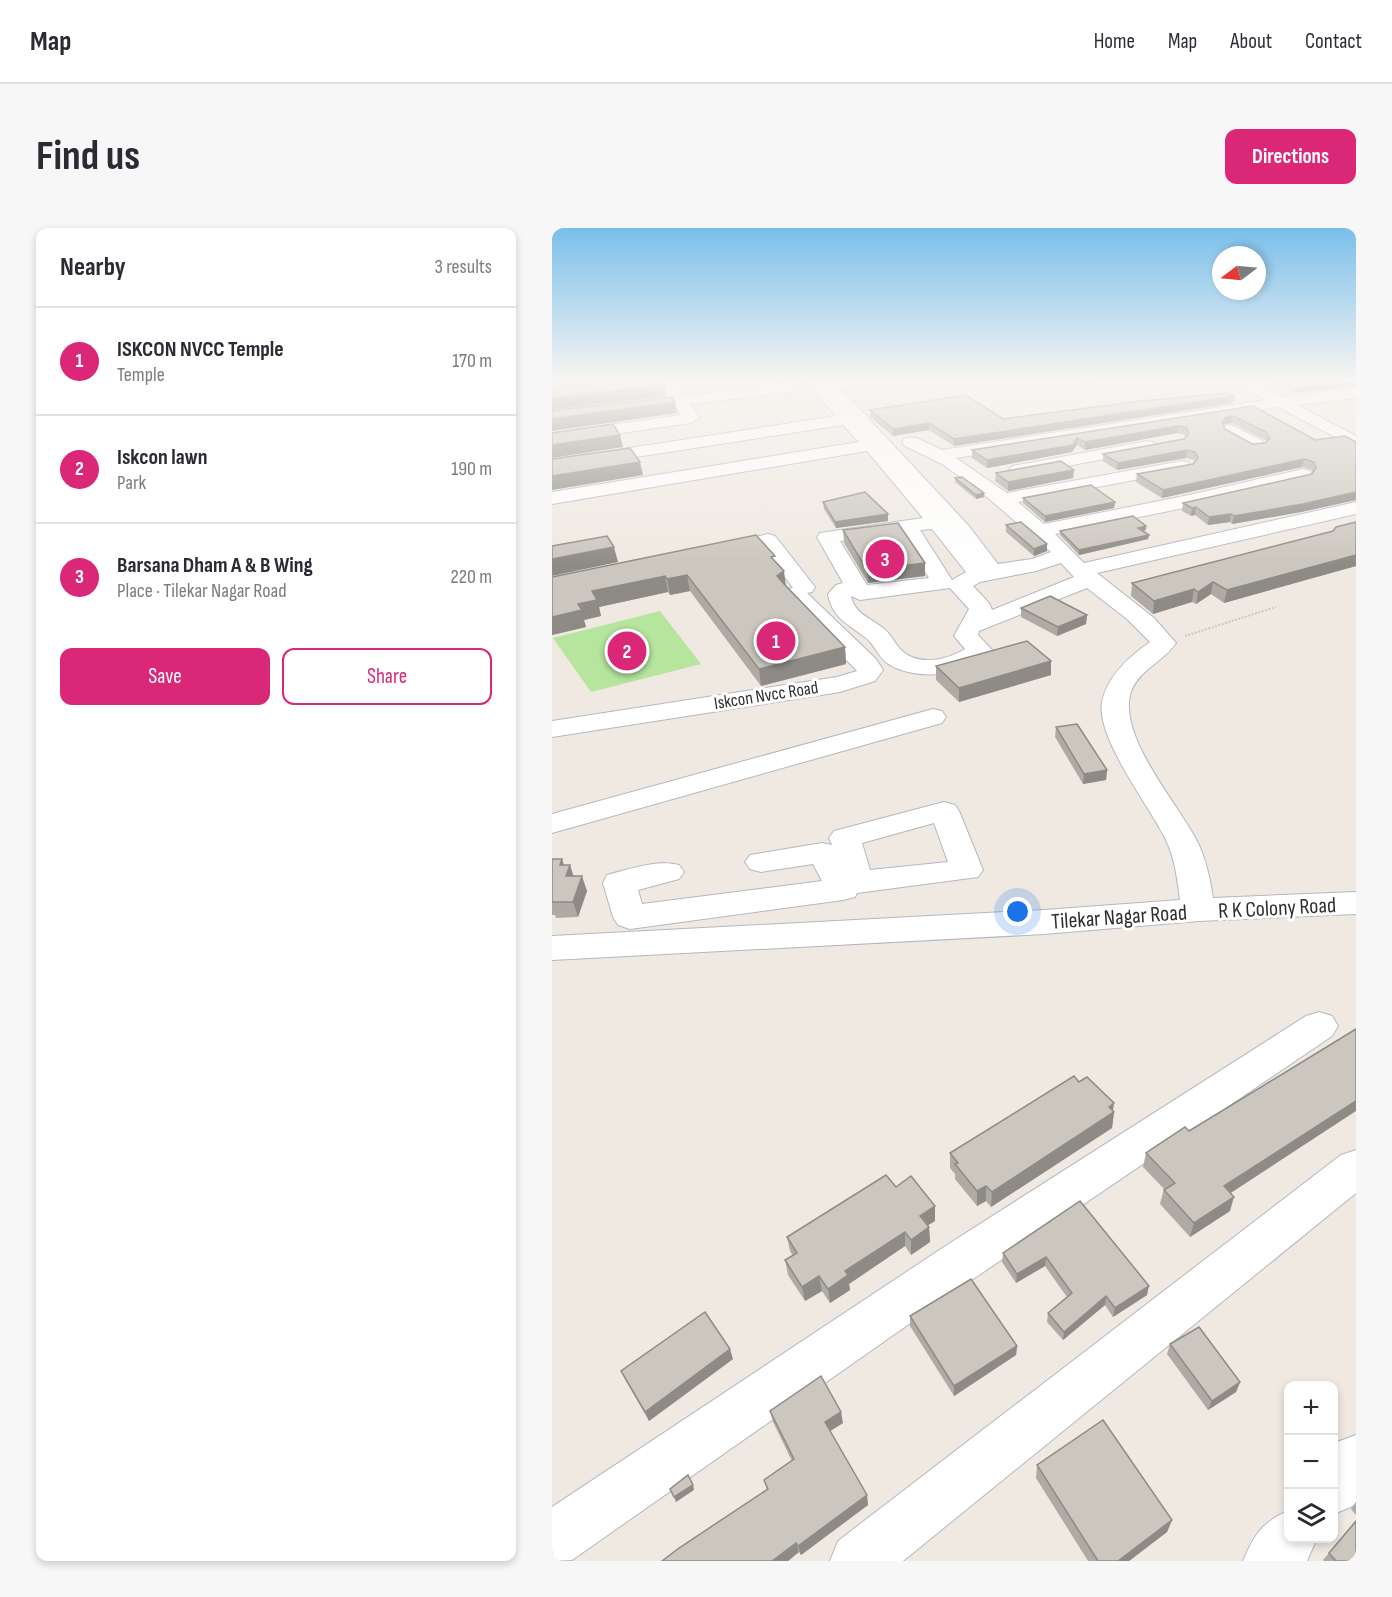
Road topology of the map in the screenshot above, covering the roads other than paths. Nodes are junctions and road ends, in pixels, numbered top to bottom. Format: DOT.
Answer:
graph roads {
  1 [pos="705,441"];
  2 [pos="875,441"];
  3 [pos="1029,441"];
  4 [pos="1248,441"];
  5 [pos="911,442"];
  6 [pos="1160,443"];
  7 [pos="877,444"];
  8 [pos="1257,445"];
  9 [pos="941,455"];
  10 [pos="552,465"];
  11 [pos="1186,465"];
  12 [pos="1303,475"];
  13 [pos="973,478"];
  14 [pos="552,498"];
  15 [pos="1000,500"];
  16 [pos="1356,508"];
  17 [pos="946,521"];
  18 [pos="907,526"];
  19 [pos="1356,528"];
  20 [pos="1038,531"];
  21 [pos="1322,537"];
  22 [pos="699,554"];
  23 [pos="1078,568"];
  24 [pos="986,573"];
  25 [pos="857,587"];
  26 [pos="979,624"];
  27 [pos="933,717"];
  28 [pos="552,729"];
  29 [pos="552,824"];
  30 [pos="761,862"];
  31 [pos="668,872"];
  32 [pos="882,879"];
  33 [pos="1356,903"];
  34 [pos="731,904"];
  35 [pos="1199,910"];
  36 [pos="886,930"];
  37 [pos="733,938"];
  38 [pos="552,948"];
  39 [pos="1319,1026"];
  40 [pos="1356,1168"];
  41 [pos="1356,1461"];
  42 [pos="1338,1482"];
  43 [pos="552,1540"];
  44 [pos="1287,1543"];
  45 [pos="858,1561"];
  46 [pos="1271,1561"];
  1 -- 10 [label="street"];
  2 -- 7 [label="street"];
  3 -- 9 [label="street"];
  4 -- 8 [label="street"];
  5 -- 9 [label="street"];
  6 -- 13 [label="street"];
  7 -- 14 [label="street"];
  7 -- 17 [label="street"];
  9 -- 13 [label="street"];
  11 -- 15 [label="street"];
  12 -- 20 [label="street"];
  13 -- 15 [label="street"];
  15 -- 20 [label="street"];
  16 -- 23 [label="street"];
  17 -- 18 [label="street"];
  17 -- 24 [label="street"];
  18 -- 25 [label="street"];
  18 -- 25 [label="street"];
  19 -- 21 [label="street"];
  20 -- 23 [label="street"];
  22 -- 28 [label="street, Iskcon Nvcc Road"];
  23 -- 24 [label="street"];
  23 -- 26 [label="street"];
  23 -- 35 [label="street, Tilekar Nagar Road"];
  24 -- 25 [label="street"];
  27 -- 29 [label="street"];
  30 -- 34 [label="street"];
  31 -- 34 [label="street"];
  32 -- 36 [label="street"];
  33 -- 35 [label="street, R K Colony Road"];
  34 -- 37 [label="street"];
  35 -- 36 [label="street, Tilekar Nagar Road"];
  36 -- 37 [label="street, Tilekar Nagar Road"];
  37 -- 38 [label="street, Tilekar Nagar Road"];
  39 -- 43 [label="street"];
  40 -- 45 [label="street"];
  41 -- 42 [label="street"];
  44 -- 46 [label="street"];
}
